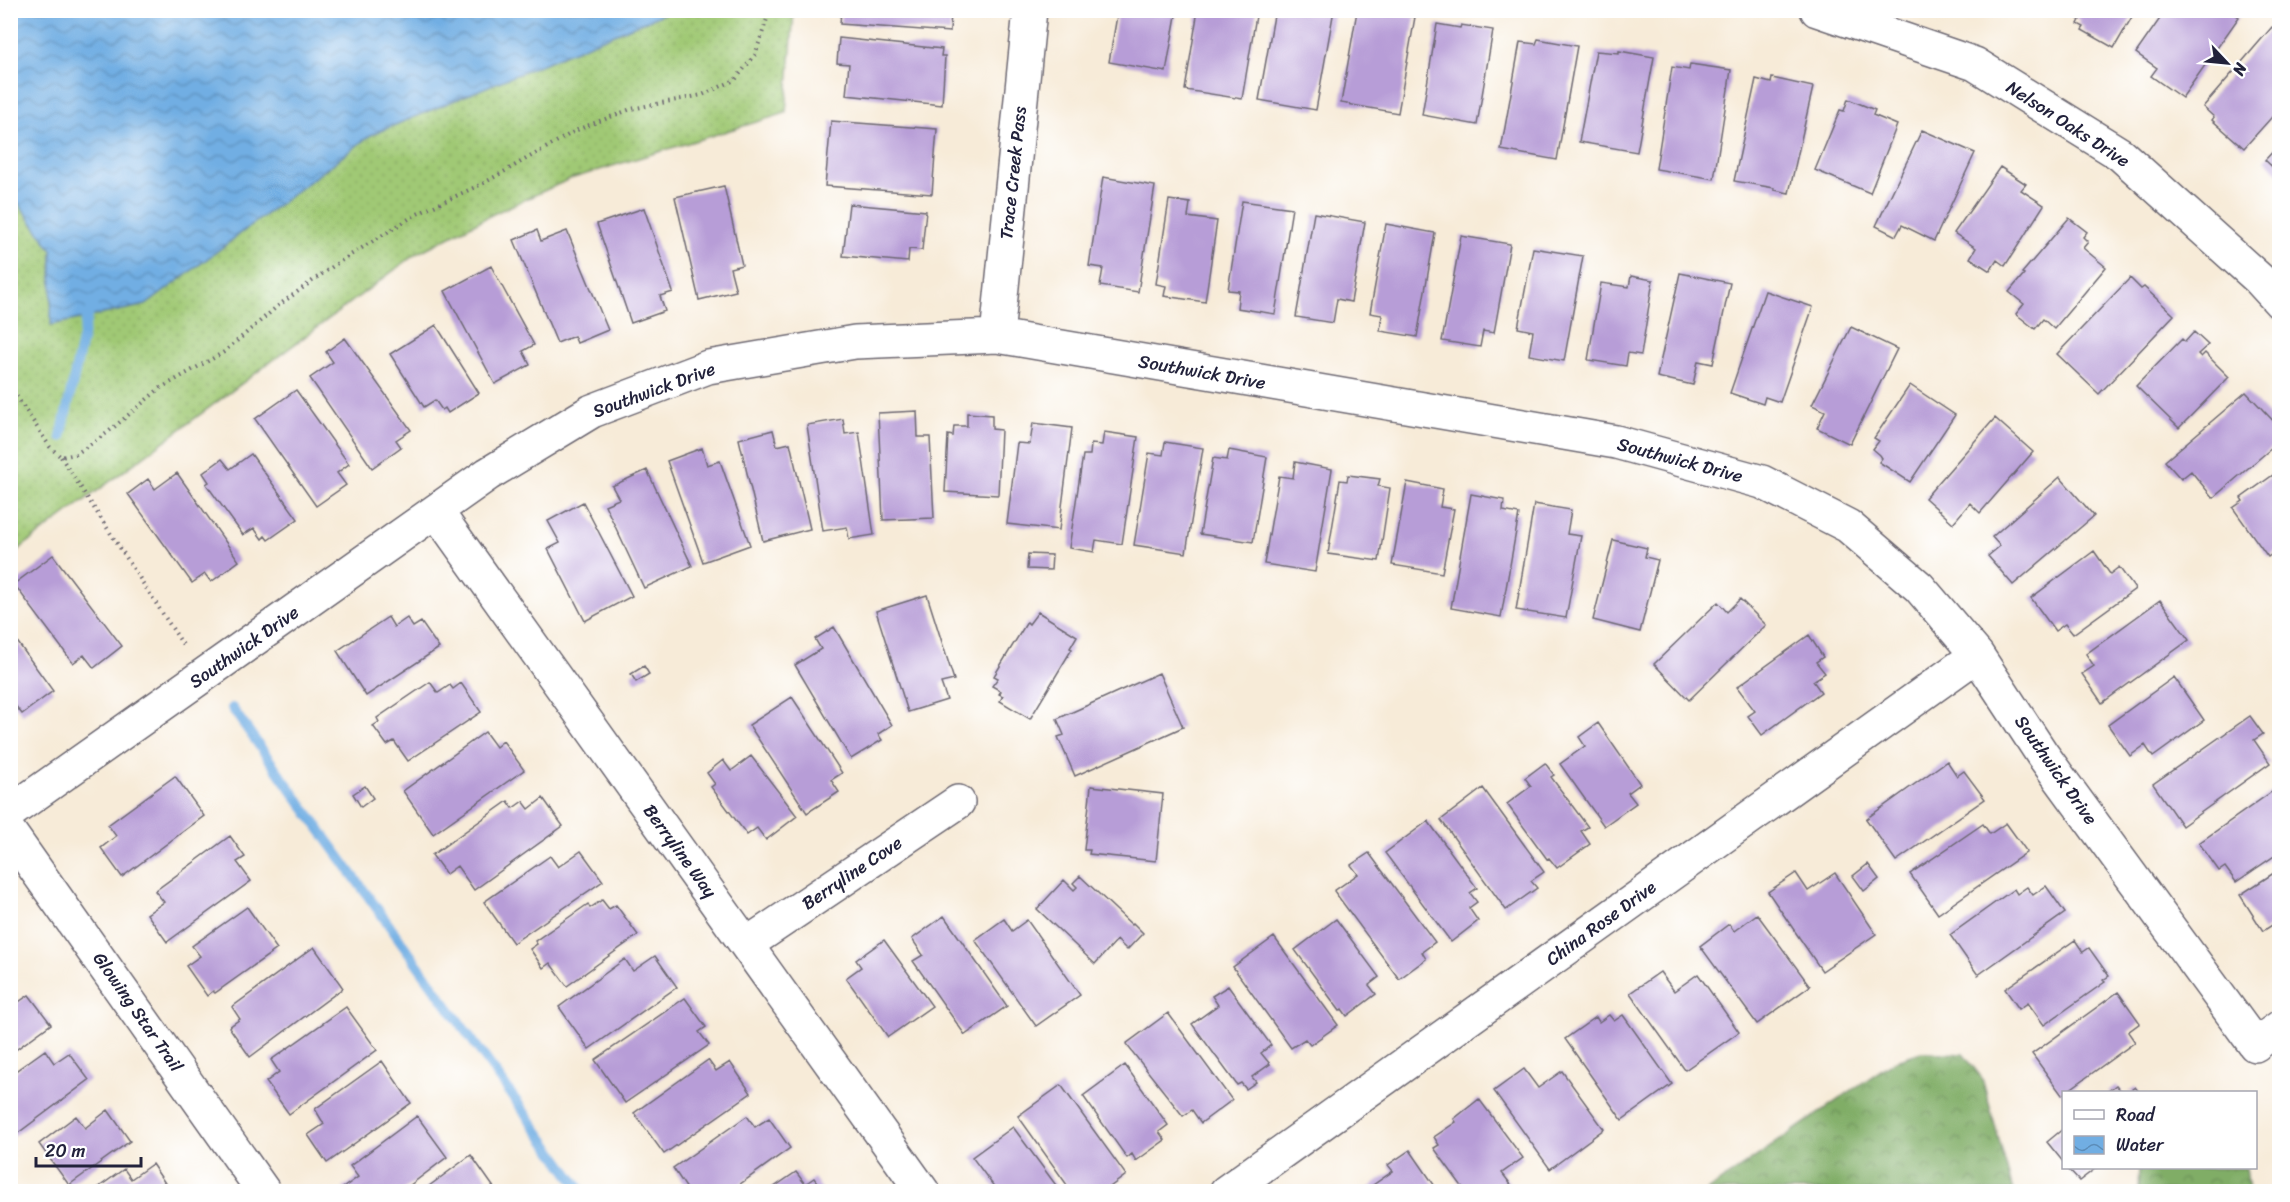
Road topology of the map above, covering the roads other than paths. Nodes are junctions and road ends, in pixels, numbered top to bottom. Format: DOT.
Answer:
graph roads {
  1 [pos="1030,10"];
  2 [pos="1817,10"];
  3 [pos="2280,302"];
  4 [pos="997,336"];
  5 [pos="436,511"];
  6 [pos="1977,655"];
  7 [pos="958,802"];
  8 [pos="10,812"];
  9 [pos="10,833"];
  10 [pos="747,944"];
  11 [pos="2267,1036"];
  12 [pos="264,1191"];
  13 [pos="923,1191"];
  14 [pos="1226,1191"];
  1 -- 4 [label="street, Trace Creek Pass"];
  2 -- 3 [label="street, Nelson Oaks Drive"];
  4 -- 5 [label="street, Southwick Drive"];
  4 -- 6 [label="street, Southwick Drive"];
  5 -- 8 [label="street, Southwick Drive"];
  5 -- 10 [label="street, Berryline Way"];
  6 -- 11 [label="street, Southwick Drive"];
  6 -- 14 [label="street, China Rose Drive"];
  7 -- 10 [label="street, Berryline Cove"];
  9 -- 12 [label="street, Glowing Star Trail"];
  10 -- 13 [label="street, Berryline Way"];
}
